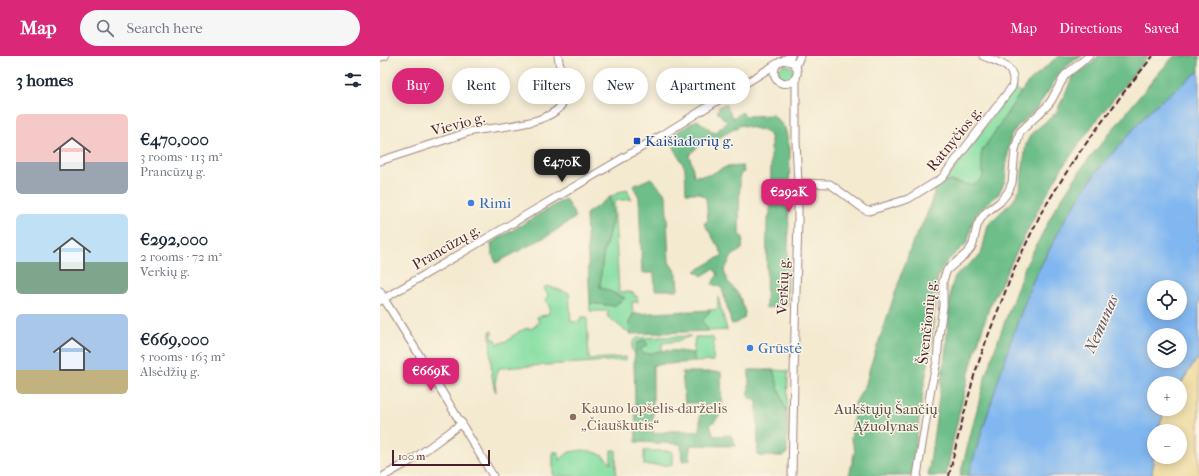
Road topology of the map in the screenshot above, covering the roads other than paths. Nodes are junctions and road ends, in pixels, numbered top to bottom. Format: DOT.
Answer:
graph roads {
  1 [pos="385,56"];
  2 [pos="558,56"];
  3 [pos="791,56"];
  4 [pos="800,56"];
  5 [pos="983,56"];
  6 [pos="1089,56"];
  7 [pos="380,57"];
  8 [pos="781,61"];
  9 [pos="796,66"];
  10 [pos="796,77"];
  11 [pos="776,78"];
  12 [pos="752,80"];
  13 [pos="787,84"];
  14 [pos="796,97"];
  15 [pos="380,161"];
  16 [pos="798,183"];
  17 [pos="380,291"];
  18 [pos="382,300"];
  19 [pos="462,423"];
  20 [pos="384,476"];
  21 [pos="493,476"];
  22 [pos="792,476"];
  23 [pos="917,476"];
  1 -- 7 [label="street"];
  2 -- 15 [label="street, Vievio g."];
  3 -- 8 [label="street, Prancūzų g."];
  4 -- 9 [label="street"];
  5 -- 16 [label="street, Ratnyčios g."];
  6 -- 23 [label="street, Švenčionių g."];
  8 -- 9 [label="street"];
  8 -- 11 [label="street"];
  8 -- 12 [label="street, Prancūzų g."];
  9 -- 10 [label="street"];
  10 -- 13 [label="street"];
  10 -- 14 [label="street, Verkių g."];
  11 -- 12 [label="street, Prancūzų g."];
  11 -- 13 [label="street"];
  12 -- 18 [label="street, Prancūzų g."];
  13 -- 14 [label="street"];
  14 -- 16 [label="street, Verkių g."];
  16 -- 22 [label="street, Verkių g."];
  17 -- 18 [label="street"];
  18 -- 19 [label="street"];
  19 -- 20 [label="street"];
  19 -- 21 [label="street"];
}
